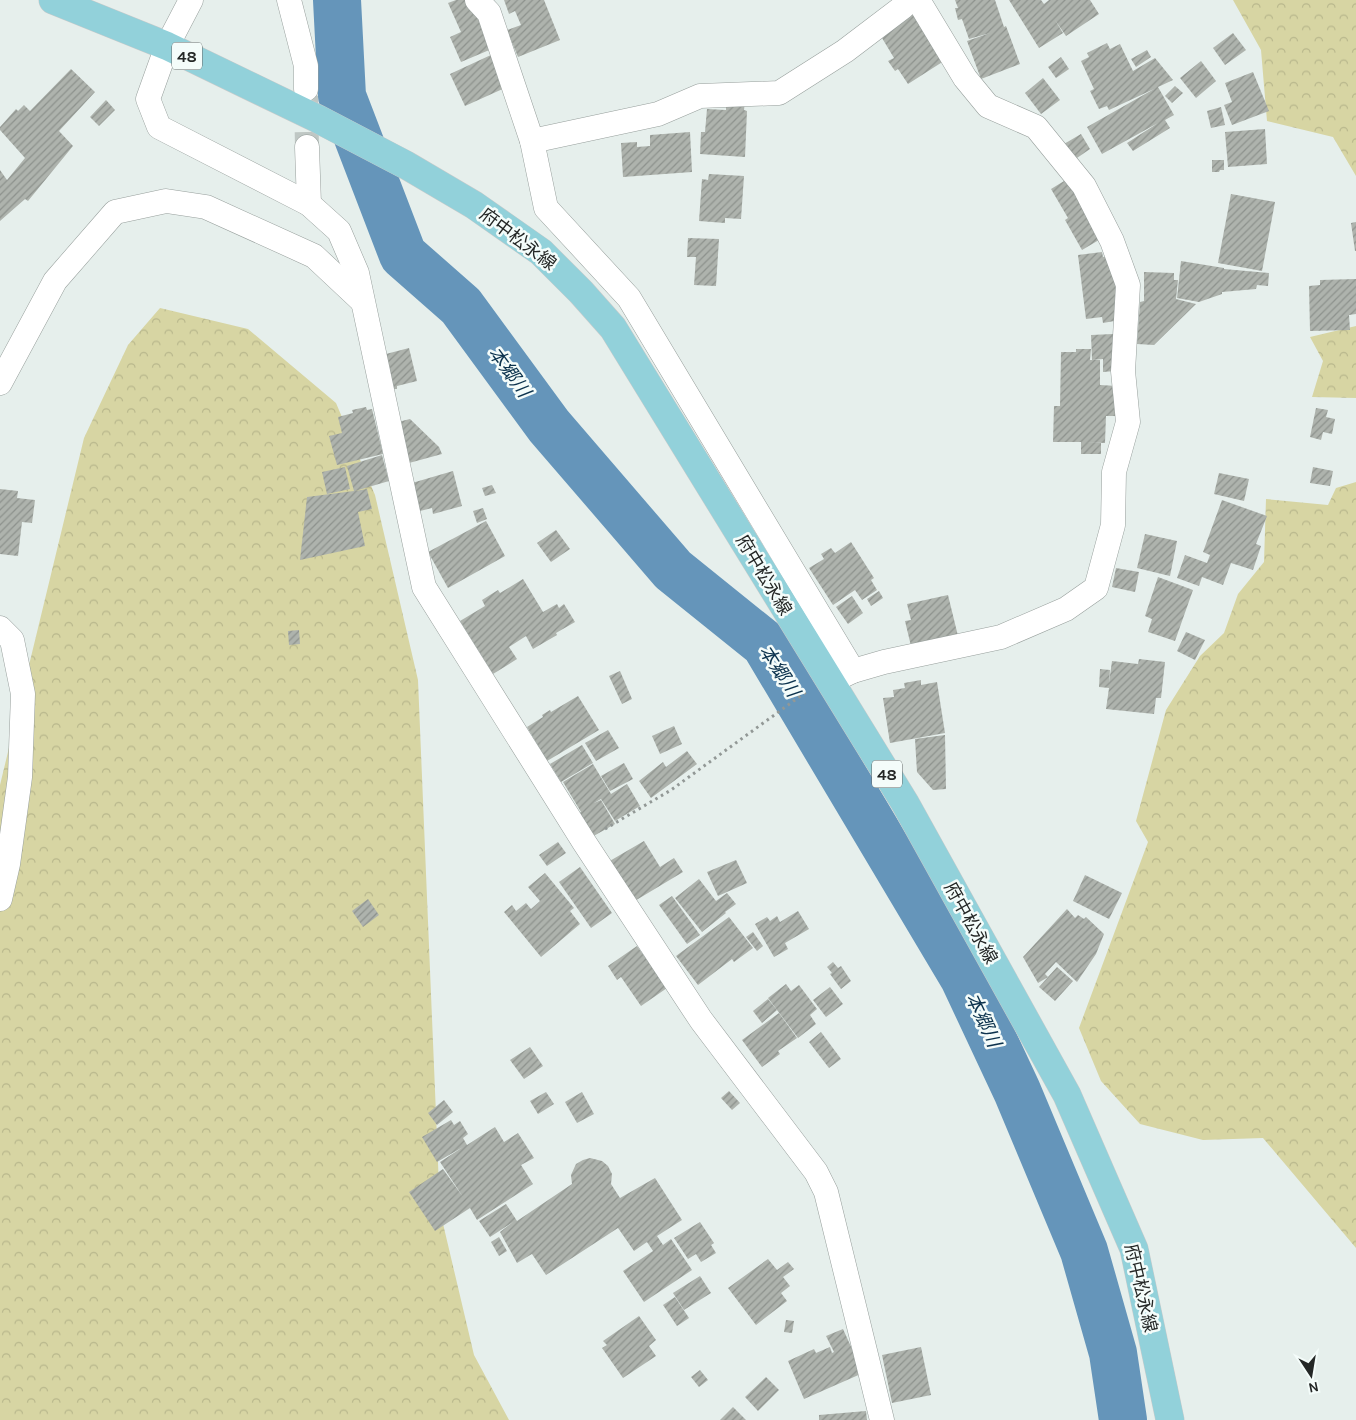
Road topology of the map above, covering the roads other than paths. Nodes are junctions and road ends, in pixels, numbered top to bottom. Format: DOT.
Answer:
graph roads {
  1 [pos="53,0"];
  2 [pos="191,0"];
  3 [pos="289,0"];
  4 [pos="477,0"];
  5 [pos="905,0"];
  6 [pos="918,0"];
  7 [pos="167,46"];
  8 [pos="306,89"];
  9 [pos="532,141"];
  10 [pos="308,147"];
  11 [pos="309,204"];
  12 [pos="362,302"];
  13 [pos="0,383"];
  14 [pos="0,628"];
  15 [pos="829,682"];
  16 [pos="0,899"];
  17 [pos="882,1420"];
  18 [pos="1170,1420"];
  1 -- 7 [label="main road, 府中松永線 / 48"];
  2 -- 7 [label="street"];
  3 -- 8 [label="street"];
  4 -- 9 [label="street"];
  5 -- 9 [label="street"];
  6 -- 15 [label="street"];
  7 -- 11 [label="street"];
  7 -- 15 [label="main road, 府中松永線 / 48"];
  9 -- 15 [label="street"];
  10 -- 11 [label="street"];
  11 -- 12 [label="street"];
  12 -- 13 [label="street"];
  12 -- 17 [label="street"];
  14 -- 16 [label="street"];
  15 -- 18 [label="main road, 府中松永線 / 48"];
}
